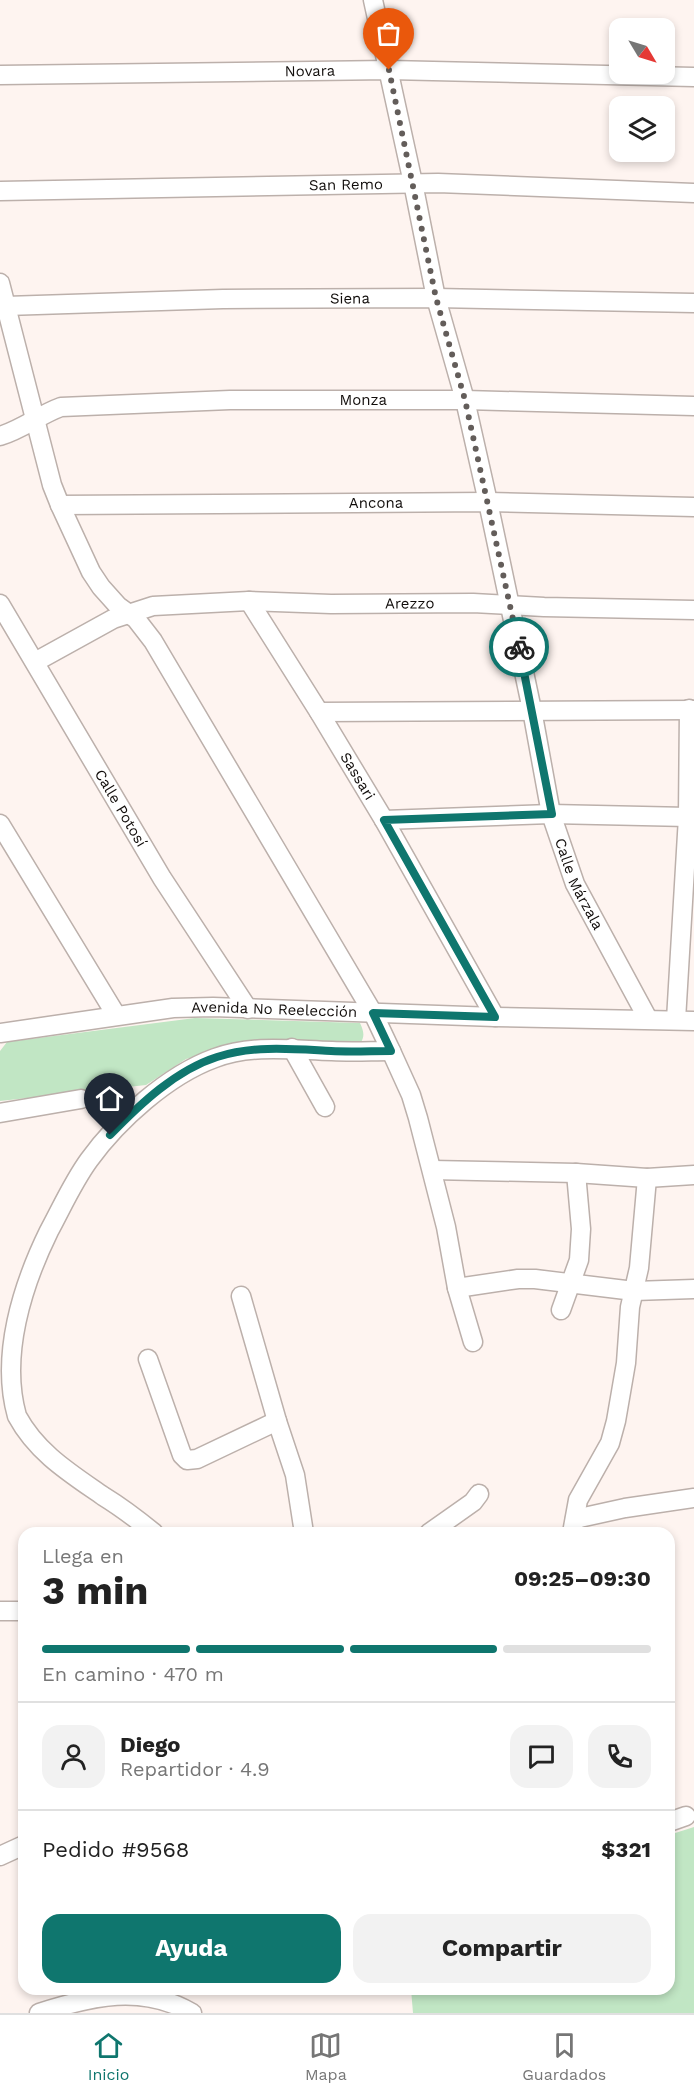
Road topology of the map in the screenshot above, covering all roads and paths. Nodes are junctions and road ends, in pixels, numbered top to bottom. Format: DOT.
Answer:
graph roads {
  1 [pos="373,0"];
  2 [pos="389,70"];
  3 [pos="0,75"];
  4 [pos="694,77"];
  5 [pos="413,183"];
  6 [pos="0,191"];
  7 [pos="694,193"];
  8 [pos="0,283"];
  9 [pos="436,298"];
  10 [pos="694,303"];
  11 [pos="6,306"];
  12 [pos="465,400"];
  13 [pos="694,406"];
  14 [pos="36,419"];
  15 [pos="0,436"];
  16 [pos="488,502"];
  17 [pos="60,505"];
  18 [pos="694,507"];
  19 [pos="249,601"];
  20 [pos="0,604"];
  21 [pos="510,605"];
  22 [pos="694,610"];
  23 [pos="128,613"];
  24 [pos="34,662"];
  25 [pos="532,710"];
  26 [pos="691,710"];
  27 [pos="320,712"];
  28 [pos="552,814"];
  29 [pos="688,817"];
  30 [pos="384,820"];
  31 [pos="0,824"];
  32 [pos="249,1009"];
  33 [pos="373,1013"];
  34 [pos="116,1015"];
  35 [pos="495,1017"];
  36 [pos="648,1019"];
  37 [pos="685,1020"];
  38 [pos="0,1033"];
  39 [pos="292,1048"];
  40 [pos="391,1051"];
  41 [pos="81,1099"];
  42 [pos="325,1107"];
  43 [pos="0,1113"];
  44 [pos="432,1170"];
  45 [pos="576,1173"];
  46 [pos="694,1175"];
  47 [pos="647,1178"];
  48 [pos="572,1282"];
  49 [pos="457,1288"];
  50 [pos="694,1288"];
  51 [pos="634,1291"];
  52 [pos="241,1296"];
  53 [pos="561,1310"];
  54 [pos="474,1342"];
  55 [pos="148,1359"];
  56 [pos="277,1421"];
  57 [pos="479,1494"];
  58 [pos="694,1498"];
  59 [pos="574,1526"];
  60 [pos="146,1527"];
  61 [pos="303,1527"];
  62 [pos="438,1527"];
  63 [pos="0,1611"];
  64 [pos="18,1611"];
  65 [pos="18,1848"];
  66 [pos="0,1856"];
  67 [pos="171,2007"];
  68 [pos="39,2013"];
  69 [pos="192,2013"];
  1 -- 2 [label="street, Calle Márzala"];
  2 -- 3 [label="street, Novara"];
  2 -- 4 [label="street, Novara"];
  2 -- 5 [label="street, Calle Márzala"];
  5 -- 6 [label="street, San Remo"];
  5 -- 7 [label="street, San Remo"];
  5 -- 9 [label="street, Calle Márzala"];
  8 -- 11 [label="street"];
  9 -- 10 [label="street, Siena"];
  9 -- 11 [label="street, Siena"];
  9 -- 12 [label="street, Calle Márzala"];
  11 -- 14 [label="street"];
  12 -- 13 [label="street, Monza"];
  12 -- 14 [label="street, Monza"];
  12 -- 16 [label="street, Calle Márzala"];
  14 -- 15 [label="street, Monza"];
  14 -- 17 [label="street"];
  16 -- 17 [label="street, Ancona"];
  16 -- 18 [label="street, Ancona"];
  16 -- 21 [label="street, Calle Márzala"];
  17 -- 23 [label="street"];
  19 -- 21 [label="street, Arezzo"];
  19 -- 23 [label="street, Arezzo"];
  19 -- 27 [label="street, Sassari"];
  20 -- 24 [label="street, Calle Potosí"];
  21 -- 22 [label="street, Arezzo"];
  21 -- 25 [label="street, Calle Márzala"];
  23 -- 24 [label="street, Arezzo"];
  23 -- 33 [label="street"];
  24 -- 32 [label="street, Calle Potosí"];
  25 -- 26 [label="street"];
  25 -- 27 [label="street"];
  25 -- 28 [label="street, Calle Márzala"];
  26 -- 29 [label="street"];
  27 -- 30 [label="street, Sassari"];
  28 -- 29 [label="street"];
  28 -- 30 [label="street"];
  28 -- 36 [label="street, Calle Márzala"];
  29 -- 37 [label="street"];
  30 -- 35 [label="street, Sassari"];
  31 -- 34 [label="street"];
  32 -- 33 [label="street, Avenida No Reelección"];
  32 -- 34 [label="street, Avenida No Reelección"];
  33 -- 35 [label="street, Avenida No Reelección"];
  33 -- 40 [label="street"];
  34 -- 38 [label="street, Avenida No Reelección"];
  35 -- 36 [label="street, Avenida No Reelección"];
  36 -- 37 [label="street, Avenida No Reelección"];
  39 -- 40 [label="street"];
  39 -- 42 [label="street"];
  39 -- 60 [label="street"];
  40 -- 44 [label="street"];
  41 -- 43 [label="street"];
  44 -- 45 [label="street"];
  44 -- 49 [label="street"];
  45 -- 47 [label="street"];
  45 -- 48 [label="street"];
  46 -- 47 [label="street"];
  47 -- 51 [label="street"];
  48 -- 49 [label="street"];
  48 -- 51 [label="street"];
  48 -- 53 [label="street"];
  49 -- 54 [label="street"];
  50 -- 51 [label="street"];
  51 -- 59 [label="street"];
  52 -- 56 [label="street"];
  55 -- 56 [label="street"];
  56 -- 61 [label="street"];
  57 -- 62 [label="street"];
  58 -- 59 [label="street"];
  63 -- 64 [label="street"];
  65 -- 66 [label="street"];
  67 -- 68 [label="street"];
  67 -- 69 [label="street"];
}
